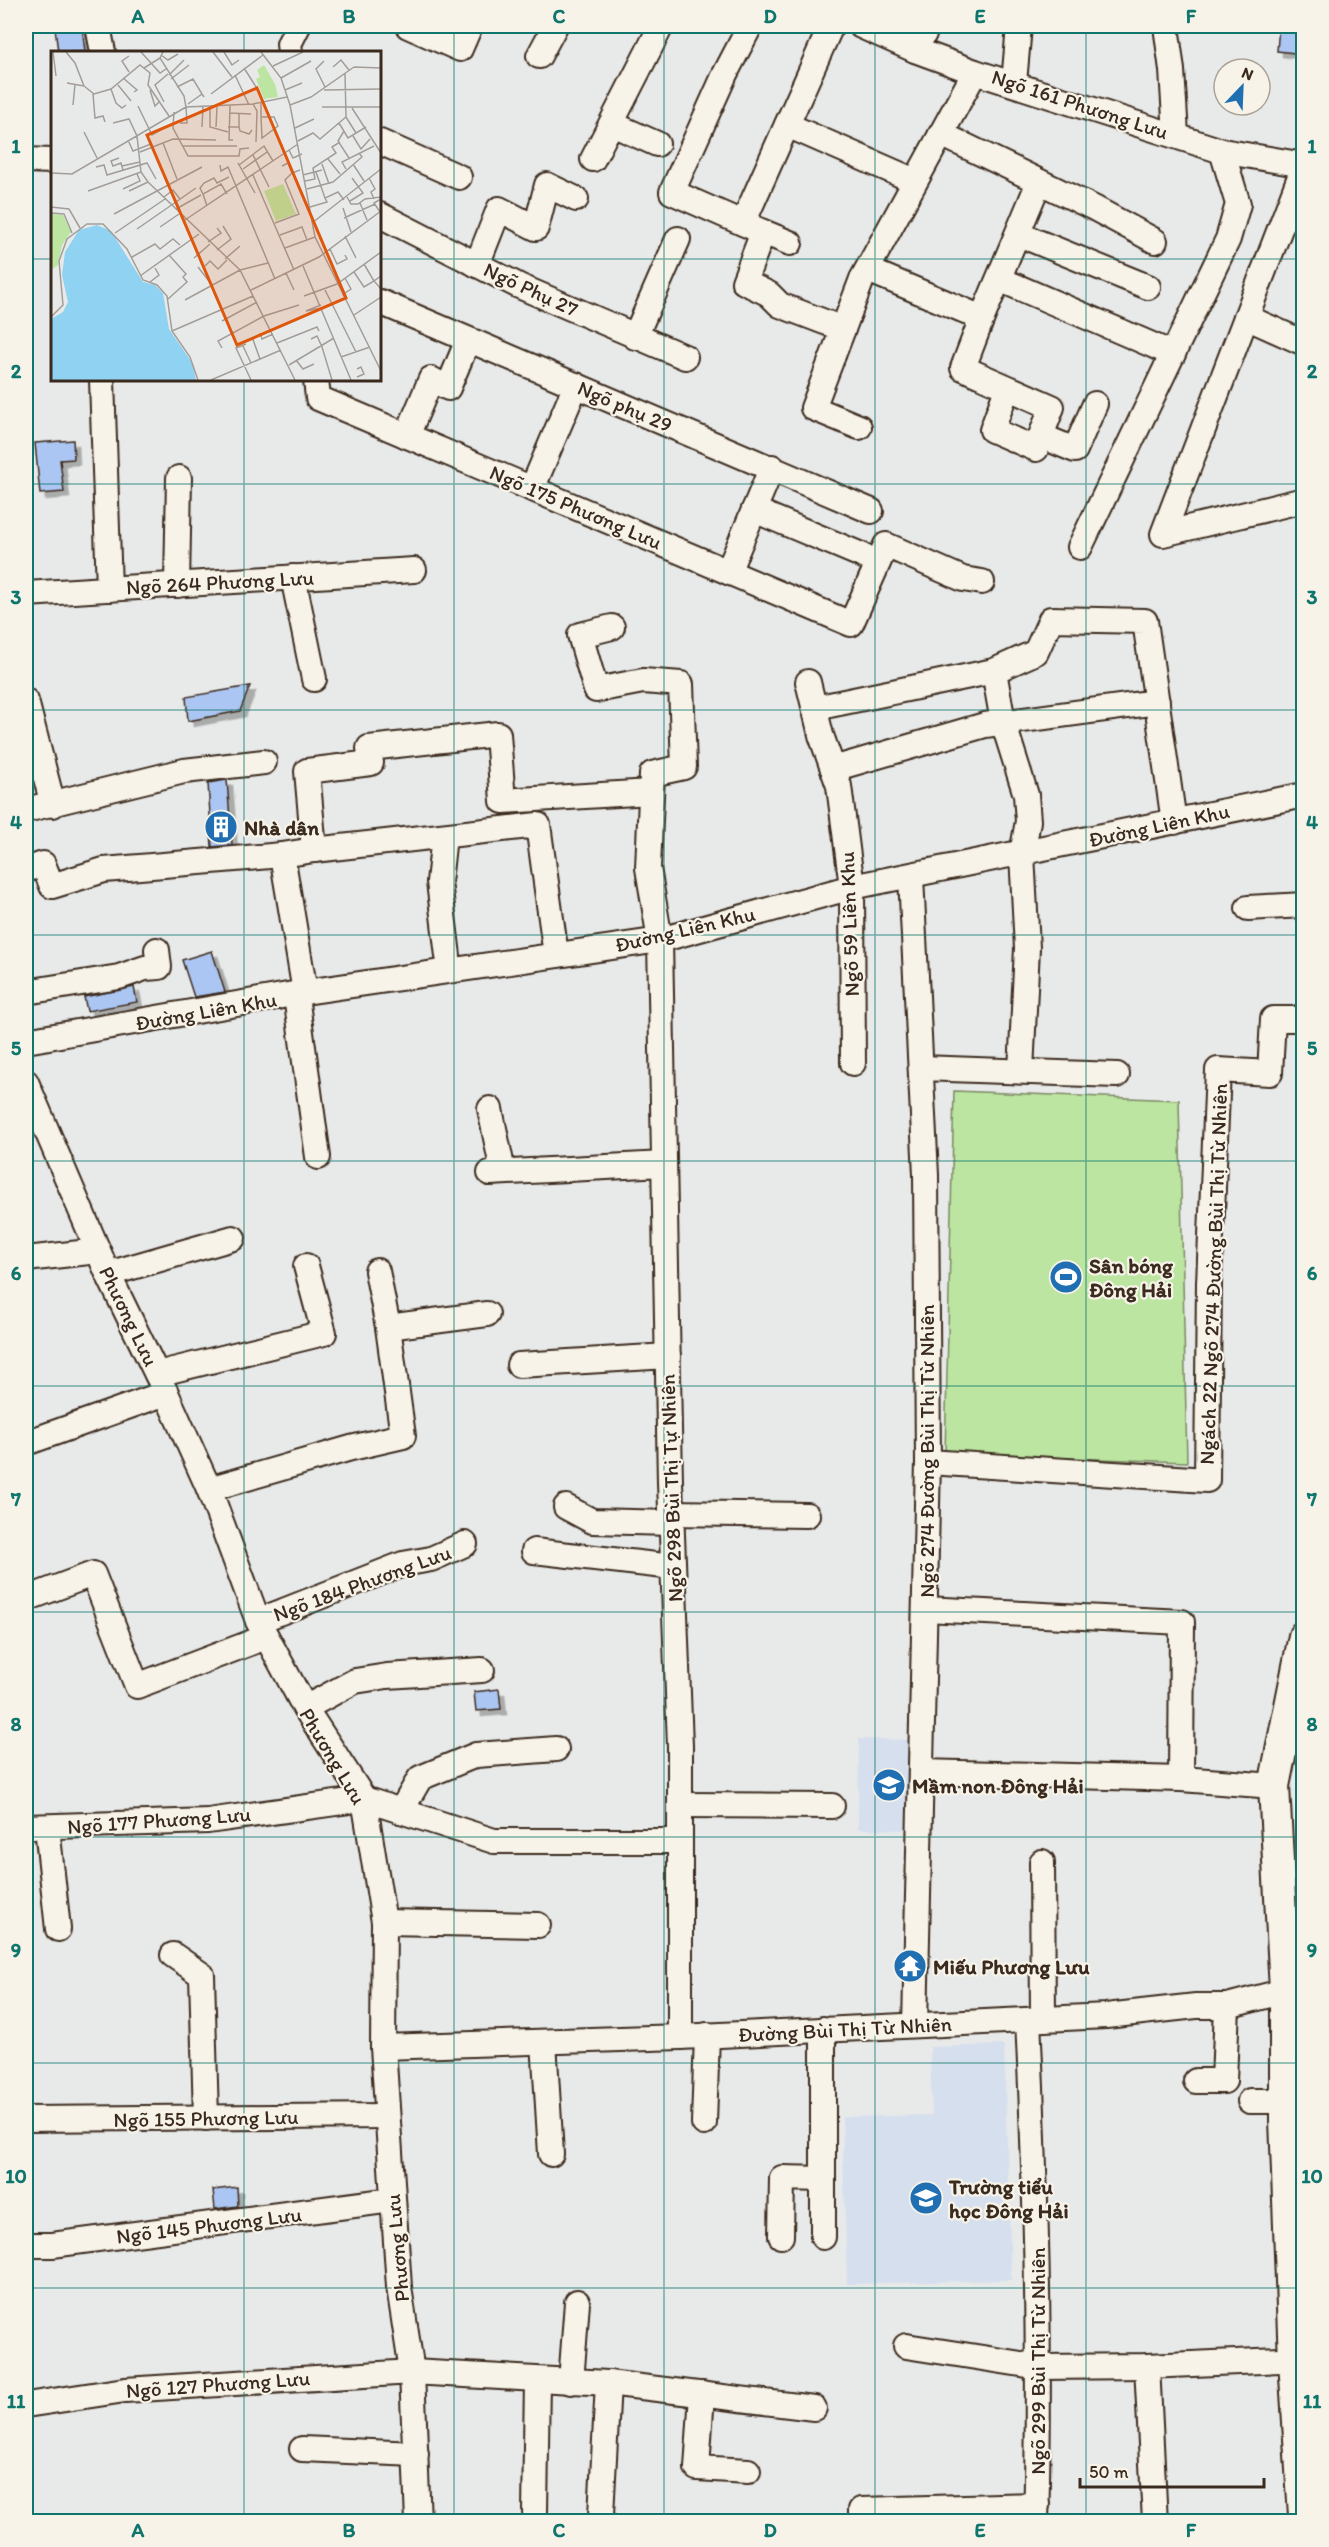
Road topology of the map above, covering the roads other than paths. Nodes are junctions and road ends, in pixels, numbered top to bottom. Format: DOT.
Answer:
graph roads {
  1 [pos="98,26"];
  2 [pos="298,26"];
  3 [pos="408,26"];
  4 [pos="470,26"];
  5 [pos="555,26"];
  6 [pos="661,26"];
  7 [pos="750,26"];
  8 [pos="831,26"];
  9 [pos="861,26"];
  10 [pos="928,26"];
  11 [pos="1019,26"];
  12 [pos="1166,26"];
  13 [pos="915,50"];
  14 [pos="103,51"];
  15 [pos="290,51"];
  16 [pos="539,56"];
  17 [pos="975,72"];
  18 [pos="1014,82"];
  19 [pos="612,124"];
  20 [pos="787,125"];
  21 [pos="941,134"];
  22 [pos="1176,135"];
  23 [pos="381,142"];
  24 [pos="657,144"];
  25 [pos="1222,151"];
  26 [pos="593,159"];
  27 [pos="26,160"];
  28 [pos="51,161"];
  29 [pos="1304,166"];
  30 [pos="459,177"];
  31 [pos="915,181"];
  32 [pos="1040,182"];
  33 [pos="576,199"];
  34 [pos="381,216"];
  35 [pos="753,228"];
  36 [pos="1018,234"];
  37 [pos="678,239"];
  38 [pos="1155,242"];
  39 [pos="790,243"];
  40 [pos="477,265"];
  41 [pos="868,270"];
  42 [pos="999,279"];
  43 [pos="1148,287"];
  44 [pos="381,302"];
  45 [pos="1246,317"];
  46 [pos="982,318"];
  47 [pos="843,330"];
  48 [pos="635,336"];
  49 [pos="468,340"];
  50 [pos="1304,343"];
  51 [pos="1173,354"];
  52 [pos="685,357"];
  53 [pos="102,381"];
  54 [pos="316,381"];
  55 [pos="576,385"];
  56 [pos="1007,388"];
  57 [pos="1095,404"];
  58 [pos="859,427"];
  59 [pos="407,436"];
  60 [pos="1041,436"];
  61 [pos="772,467"];
  62 [pos="179,478"];
  63 [pos="532,489"];
  64 [pos="1304,500"];
  65 [pos="754,510"];
  66 [pos="871,511"];
  67 [pos="1080,547"];
  68 [pos="878,562"];
  69 [pos="414,570"];
  70 [pos="728,572"];
  71 [pos="293,578"];
  72 [pos="982,582"];
  73 [pos="177,585"];
  74 [pos="108,589"];
  75 [pos="26,594"];
  76 [pos="612,627"];
  77 [pos="994,671"];
  78 [pos="314,679"];
  79 [pos="808,682"];
  80 [pos="26,701"];
  81 [pos="1157,702"];
  82 [pos="815,708"];
  83 [pos="1003,722"];
  84 [pos="264,762"];
  85 [pos="833,769"];
  86 [pos="651,792"];
  87 [pos="1304,795"];
  88 [pos="53,805"];
  89 [pos="26,810"];
  90 [pos="1174,822"];
  91 [pos="444,836"];
  92 [pos="314,850"];
  93 [pos="1022,854"];
  94 [pos="282,855"];
  95 [pos="26,870"];
  96 [pos="911,877"];
  97 [pos="852,887"];
  98 [pos="1304,905"];
  99 [pos="1248,908"];
  100 [pos="660,940"];
  101 [pos="157,950"];
  102 [pos="556,955"];
  103 [pos="448,956"];
  104 [pos="26,992"];
  105 [pos="300,994"];
  106 [pos="1304,1019"];
  107 [pos="26,1041"];
  108 [pos="853,1063"];
  109 [pos="921,1068"];
  110 [pos="1021,1071"];
  111 [pos="1117,1075"];
  112 [pos="26,1082"];
  113 [pos="490,1109"];
  114 [pos="318,1157"];
  115 [pos="664,1164"];
  116 [pos="233,1238"];
  117 [pos="98,1251"];
  118 [pos="26,1259"];
  119 [pos="306,1266"];
  120 [pos="376,1271"];
  121 [pos="108,1274"];
  122 [pos="487,1314"];
  123 [pos="388,1328"];
  124 [pos="668,1356"];
  125 [pos="519,1365"];
  126 [pos="161,1383"];
  127 [pos="26,1443"];
  128 [pos="928,1462"];
  129 [pos="209,1489"];
  130 [pos="566,1507"];
  131 [pos="807,1515"];
  132 [pos="671,1518"];
  133 [pos="465,1544"];
  134 [pos="534,1551"];
  135 [pos="673,1567"];
  136 [pos="26,1599"];
  137 [pos="925,1610"];
  138 [pos="262,1629"];
  139 [pos="1304,1635"];
  140 [pos="482,1670"];
  141 [pos="305,1708"];
  142 [pos="556,1749"];
  143 [pos="922,1772"];
  144 [pos="1181,1779"];
  145 [pos="1274,1786"];
  146 [pos="364,1798"];
  147 [pos="680,1805"];
  148 [pos="832,1806"];
  149 [pos="401,1811"];
  150 [pos="36,1827"];
  151 [pos="680,1841"];
  152 [pos="1042,1862"];
  153 [pos="384,1922"];
  154 [pos="538,1925"];
  155 [pos="58,1929"];
  156 [pos="173,1955"];
  157 [pos="1294,1988"];
  158 [pos="1227,2006"];
  159 [pos="1035,2019"];
  160 [pos="915,2025"];
  161 [pos="823,2029"];
  162 [pos="706,2035"];
  163 [pos="680,2037"];
  164 [pos="544,2042"];
  165 [pos="383,2047"];
  166 [pos="1196,2081"];
  167 [pos="1250,2101"];
  168 [pos="1285,2101"];
  169 [pos="387,2116"];
  170 [pos="206,2118"];
  171 [pos="26,2119"];
  172 [pos="704,2123"];
  173 [pos="551,2154"];
  174 [pos="823,2179"];
  175 [pos="392,2200"];
  176 [pos="781,2236"];
  177 [pos="823,2237"];
  178 [pos="26,2245"];
  179 [pos="1297,2247"];
  180 [pos="577,2302"];
  181 [pos="906,2346"];
  182 [pos="1299,2360"];
  183 [pos="1147,2366"];
  184 [pos="1040,2367"];
  185 [pos="412,2372"];
  186 [pos="537,2380"];
  187 [pos="571,2382"];
  188 [pos="608,2383"];
  189 [pos="702,2394"];
  190 [pos="26,2404"];
  191 [pos="814,2408"];
  192 [pos="302,2449"];
  193 [pos="416,2454"];
  194 [pos="748,2471"];
  195 [pos="1303,2506"];
  196 [pos="535,2512"];
  197 [pos="1036,2513"];
  198 [pos="601,2515"];
  199 [pos="418,2522"];
  200 [pos="861,2522"];
  201 [pos="1155,2522"];
  1 -- 14 [label="street"];
  2 -- 15 [label="street"];
  3 -- 4 [label="street"];
  5 -- 16 [label="street"];
  6 -- 19 [label="street"];
  7 -- 35 [label="street"];
  8 -- 20 [label="street"];
  9 -- 13 [label="street, Ngõ 161 Phương Lưu"];
  10 -- 13 [label="street"];
  11 -- 18 [label="street"];
  12 -- 22 [label="street"];
  13 -- 17 [label="street, Ngõ 161 Phương Lưu"];
  17 -- 18 [label="street, Ngõ 161 Phương Lưu"];
  17 -- 21 [label="street"];
  18 -- 22 [label="street, Ngõ 161 Phương Lưu"];
  19 -- 24 [label="street"];
  19 -- 26 [label="street"];
  20 -- 31 [label="street"];
  20 -- 35 [label="street"];
  21 -- 31 [label="street"];
  21 -- 32 [label="street"];
  22 -- 25 [label="street, Ngõ 161 Phương Lưu"];
  23 -- 30 [label="street"];
  25 -- 29 [label="street, Ngõ 161 Phương Lưu"];
  25 -- 51 [label="street"];
  27 -- 28 [label="street"];
  29 -- 45 [label="street"];
  31 -- 41 [label="street"];
  32 -- 36 [label="street"];
  32 -- 38 [label="street"];
  33 -- 40 [label="street"];
  34 -- 40 [label="street, Ngõ Phụ 27"];
  35 -- 39 [label="street"];
  35 -- 47 [label="street"];
  36 -- 42 [label="street"];
  36 -- 43 [label="street"];
  37 -- 48 [label="street"];
  40 -- 48 [label="street, Ngõ Phụ 27"];
  41 -- 46 [label="street"];
  41 -- 47 [label="street"];
  42 -- 46 [label="street"];
  42 -- 51 [label="street"];
  44 -- 49 [label="street, Ngõ phụ 29"];
  45 -- 50 [label="street"];
  45 -- 64 [label="street"];
  46 -- 56 [label="street"];
  47 -- 58 [label="street"];
  48 -- 52 [label="street, Ngõ Phụ 27"];
  49 -- 55 [label="street, Ngõ phụ 29"];
  49 -- 59 [label="street"];
  51 -- 67 [label="street"];
  53 -- 74 [label="street"];
  54 -- 59 [label="street, Ngõ 175 Phương Lưu"];
  55 -- 61 [label="street, Ngõ phụ 29"];
  55 -- 63 [label="street"];
  56 -- 60 [label="street"];
  56 -- 60 [label="street"];
  57 -- 60 [label="street"];
  59 -- 63 [label="street, Ngõ 175 Phương Lưu"];
  61 -- 65 [label="street"];
  61 -- 66 [label="street, Ngõ phụ 29"];
  62 -- 73 [label="street"];
  63 -- 70 [label="street, Ngõ 175 Phương Lưu"];
  65 -- 68 [label="street"];
  65 -- 70 [label="street"];
  68 -- 70 [label="street, Ngõ 175 Phương Lưu"];
  68 -- 72 [label="street"];
  69 -- 71 [label="street, Ngõ 264 Phương Lưu"];
  71 -- 73 [label="street, Ngõ 264 Phương Lưu"];
  71 -- 78 [label="street"];
  73 -- 74 [label="street, Ngõ 264 Phương Lưu"];
  74 -- 75 [label="street, Ngõ 264 Phương Lưu"];
  76 -- 86 [label="street"];
  77 -- 81 [label="street"];
  77 -- 82 [label="street"];
  77 -- 83 [label="street"];
  79 -- 82 [label="street, Ngõ 59 Liên Khu"];
  80 -- 88 [label="street"];
  81 -- 83 [label="street"];
  81 -- 90 [label="street"];
  82 -- 85 [label="street, Ngõ 59 Liên Khu"];
  83 -- 85 [label="street"];
  83 -- 93 [label="street"];
  84 -- 88 [label="street"];
  85 -- 97 [label="street, Ngõ 59 Liên Khu"];
  86 -- 92 [label="street"];
  86 -- 100 [label="street, Ngõ 298 Bùi Thị Tự Nhiên"];
  87 -- 90 [label="street, Đường Liên Khu"];
  88 -- 89 [label="street"];
  90 -- 93 [label="street, Đường Liên Khu"];
  91 -- 92 [label="street"];
  91 -- 102 [label="street"];
  91 -- 103 [label="street"];
  92 -- 94 [label="street"];
  93 -- 96 [label="street, Đường Liên Khu"];
  93 -- 110 [label="street"];
  94 -- 95 [label="street"];
  94 -- 105 [label="street"];
  96 -- 97 [label="street, Đường Liên Khu"];
  96 -- 109 [label="street, Ngõ 274 Đường Bùi Thị Từ Nhiên"];
  97 -- 100 [label="street, Đường Liên Khu"];
  97 -- 108 [label="street, Ngõ 59 Liên Khu"];
  98 -- 99 [label="street"];
  100 -- 102 [label="street, Đường Liên Khu"];
  100 -- 115 [label="street, Ngõ 298 Bùi Thị Tự Nhiên"];
  101 -- 104 [label="street"];
  102 -- 105 [label="street, Đường Liên Khu"];
  105 -- 107 [label="street, Đường Liên Khu"];
  105 -- 114 [label="street"];
  106 -- 128 [label="street, Ngách 22 Ngõ 274 Đường Bùi Thị Từ Nhiên"];
  109 -- 110 [label="street"];
  109 -- 128 [label="street, Ngõ 274 Đường Bùi Thị Từ Nhiên"];
  110 -- 111 [label="street"];
  112 -- 117 [label="street, Phương Lưu"];
  113 -- 115 [label="street"];
  115 -- 124 [label="street, Ngõ 298 Bùi Thị Tự Nhiên"];
  116 -- 121 [label="street"];
  117 -- 118 [label="street"];
  117 -- 121 [label="street, Phương Lưu"];
  119 -- 126 [label="street"];
  120 -- 123 [label="street"];
  121 -- 126 [label="street, Phương Lưu"];
  122 -- 123 [label="street"];
  123 -- 129 [label="street"];
  124 -- 125 [label="street"];
  124 -- 132 [label="street, Ngõ 298 Bùi Thị Tự Nhiên"];
  126 -- 127 [label="street"];
  126 -- 129 [label="street, Phương Lưu"];
  128 -- 137 [label="street, Ngõ 274 Đường Bùi Thị Từ Nhiên"];
  129 -- 138 [label="street, Phương Lưu"];
  130 -- 132 [label="street"];
  131 -- 132 [label="street"];
  132 -- 135 [label="street, Ngõ 298 Bùi Thị Tự Nhiên"];
  133 -- 138 [label="street, Ngõ 184 Phương Lưu"];
  134 -- 135 [label="street"];
  135 -- 147 [label="street, Ngõ 298 Bùi Thị Tự Nhiên"];
  136 -- 138 [label="street, Ngõ 184 Phương Lưu"];
  137 -- 143 [label="street, Ngõ 274 Đường Bùi Thị Từ Nhiên"];
  137 -- 144 [label="street"];
  138 -- 141 [label="street, Phương Lưu"];
  139 -- 145 [label="main road"];
  140 -- 141 [label="street"];
  141 -- 146 [label="street, Phương Lưu"];
  142 -- 149 [label="street"];
  143 -- 144 [label="street"];
  143 -- 160 [label="street, Ngõ 274 Đường Bùi Thị Từ Nhiên"];
  144 -- 145 [label="street"];
  145 -- 157 [label="main road"];
  146 -- 149 [label="street"];
  146 -- 150 [label="street, Ngõ 177 Phương Lưu"];
  146 -- 153 [label="street, Phương Lưu"];
  147 -- 148 [label="street"];
  147 -- 151 [label="street, Ngõ 298 Bùi Thị Tự Nhiên"];
  149 -- 151 [label="street"];
  150 -- 155 [label="street"];
  151 -- 163 [label="street, Ngõ 298 Bùi Thị Tự Nhiên"];
  152 -- 159 [label="street, Ngõ 299 Bùi Thị Từ Nhiên"];
  153 -- 154 [label="street"];
  153 -- 165 [label="street, Phương Lưu"];
  156 -- 170 [label="street"];
  157 -- 158 [label="street, Đường Bùi Thị Từ Nhiên"];
  157 -- 168 [label="main road"];
  158 -- 159 [label="street, Đường Bùi Thị Từ Nhiên"];
  158 -- 166 [label="street"];
  159 -- 160 [label="street, Đường Bùi Thị Từ Nhiên"];
  159 -- 184 [label="street, Ngõ 299 Bùi Thị Từ Nhiên"];
  160 -- 161 [label="street, Đường Bùi Thị Từ Nhiên"];
  161 -- 162 [label="street, Đường Bùi Thị Từ Nhiên"];
  161 -- 174 [label="street"];
  162 -- 163 [label="street, Đường Bùi Thị Từ Nhiên"];
  162 -- 172 [label="street"];
  163 -- 164 [label="street, Đường Bùi Thị Từ Nhiên"];
  164 -- 165 [label="street, Đường Bùi Thị Từ Nhiên"];
  164 -- 173 [label="street"];
  165 -- 169 [label="street, Phương Lưu"];
  167 -- 168 [label="street"];
  168 -- 179 [label="main road"];
  169 -- 170 [label="street, Ngõ 155 Phương Lưu"];
  169 -- 175 [label="street, Phương Lưu"];
  170 -- 171 [label="street, Ngõ 155 Phương Lưu"];
  174 -- 176 [label="street"];
  174 -- 177 [label="street"];
  175 -- 178 [label="street, Ngõ 145 Phương Lưu"];
  175 -- 185 [label="street, Phương Lưu"];
  179 -- 182 [label="main road"];
  180 -- 187 [label="street"];
  181 -- 184 [label="street"];
  182 -- 183 [label="street"];
  182 -- 195 [label="main road"];
  183 -- 184 [label="street"];
  183 -- 201 [label="street"];
  184 -- 197 [label="street, Ngõ 299 Bùi Thị Từ Nhiên"];
  185 -- 186 [label="street, Ngõ 127 Phương Lưu"];
  185 -- 190 [label="street, Ngõ 127 Phương Lưu"];
  185 -- 193 [label="street, Phương Lưu"];
  186 -- 187 [label="street, Ngõ 127 Phương Lưu"];
  186 -- 196 [label="street"];
  187 -- 188 [label="street, Ngõ 127 Phương Lưu"];
  188 -- 189 [label="street, Ngõ 127 Phương Lưu"];
  188 -- 198 [label="street"];
  189 -- 191 [label="street, Ngõ 127 Phương Lưu"];
  189 -- 194 [label="street"];
  192 -- 193 [label="street"];
  193 -- 199 [label="street, Phương Lưu"];
  197 -- 200 [label="street"];
}
